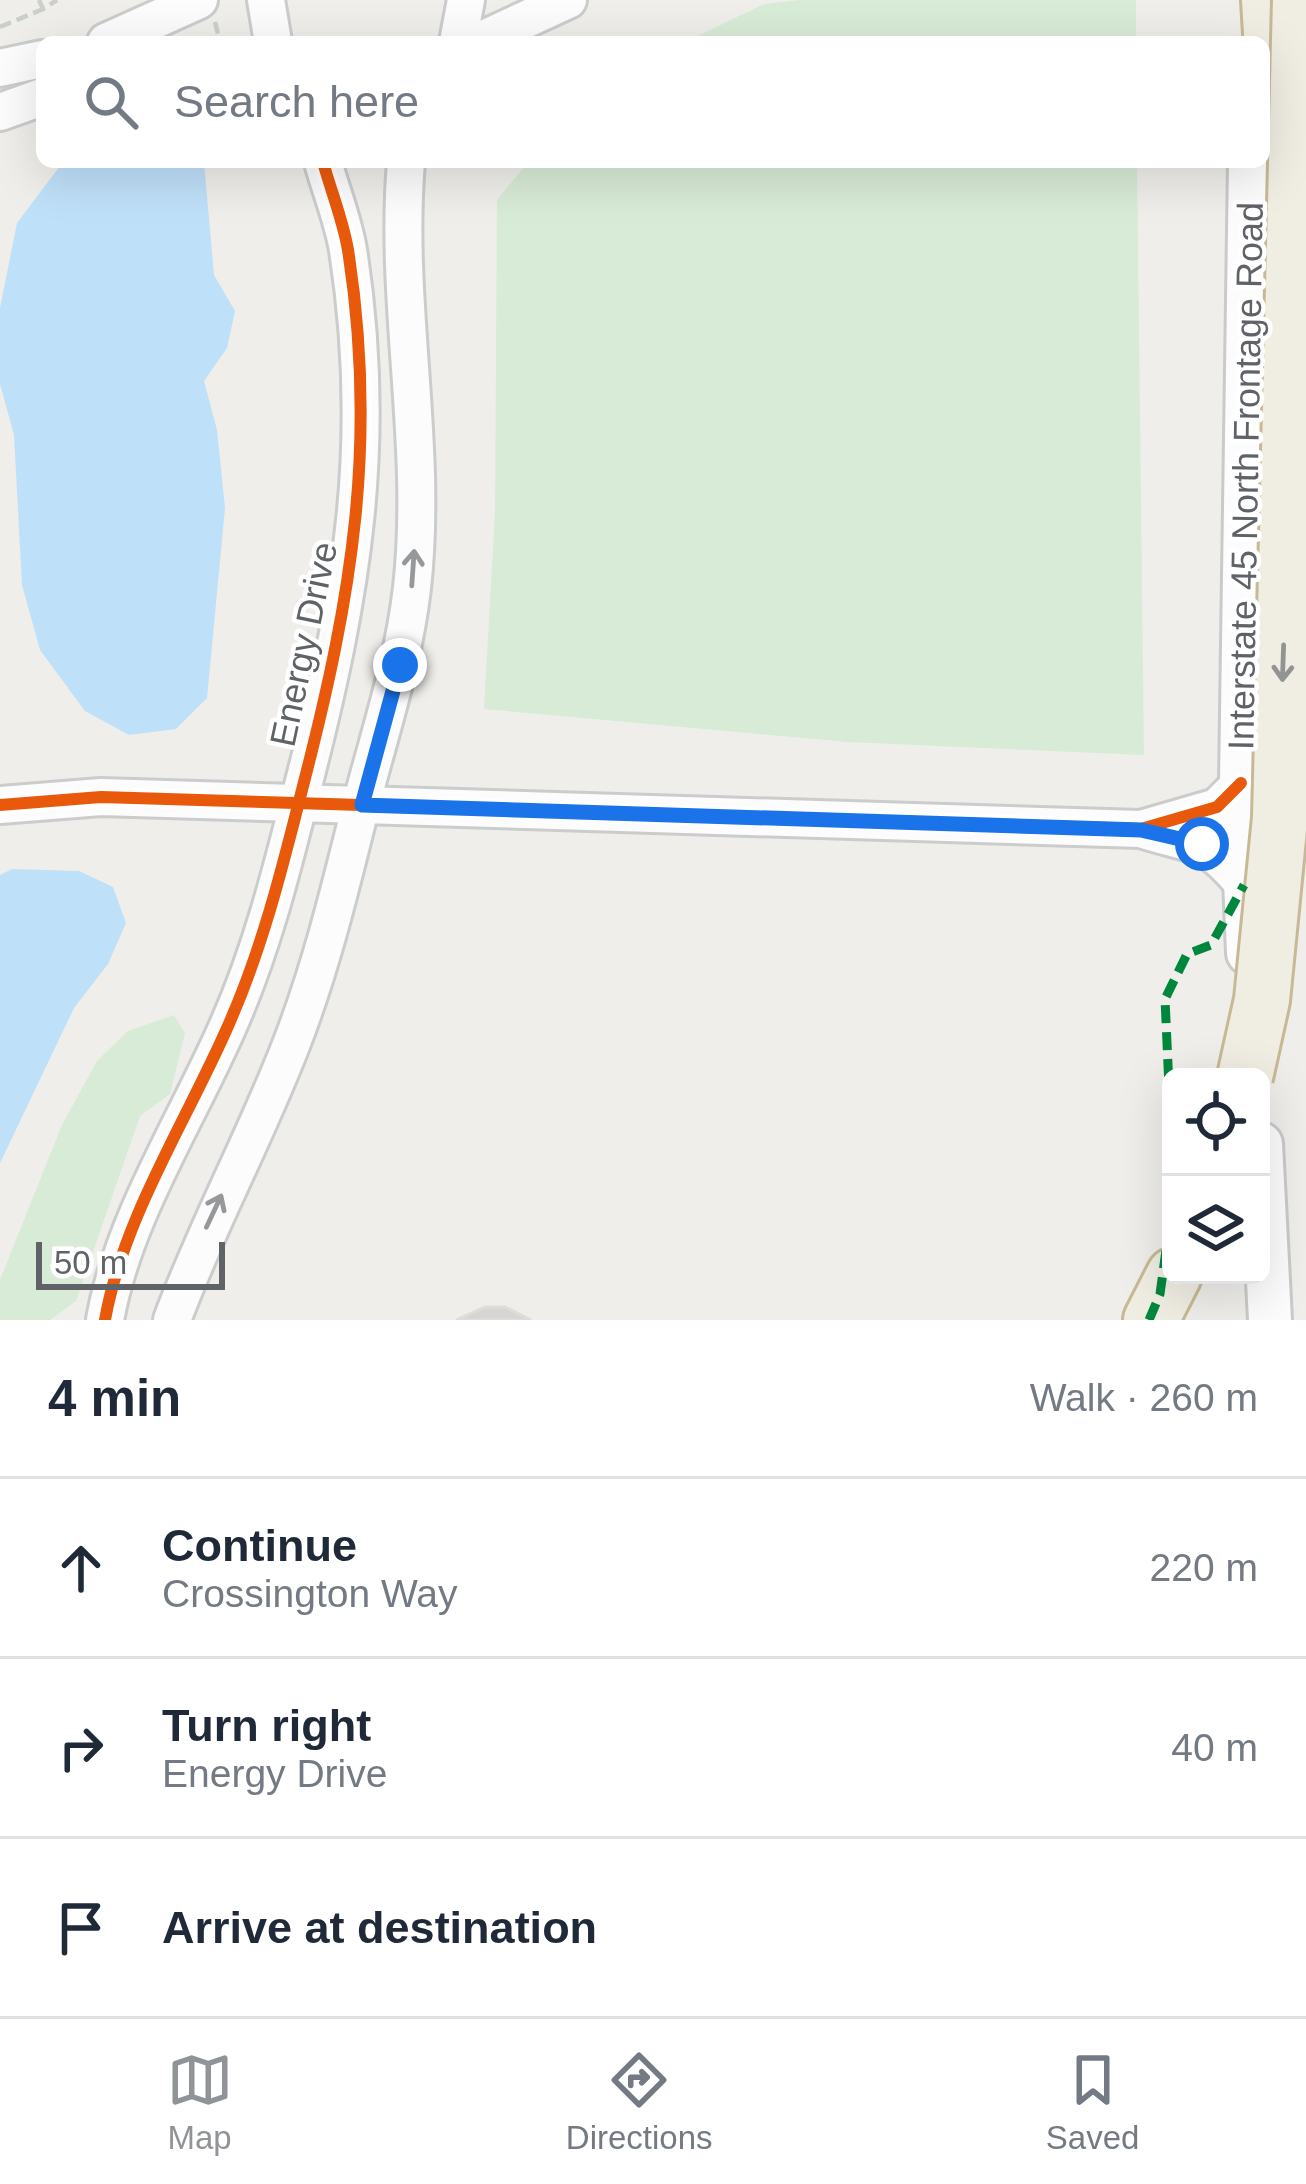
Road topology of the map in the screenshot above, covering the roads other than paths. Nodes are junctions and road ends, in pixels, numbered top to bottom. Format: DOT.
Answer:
graph roads {
  1 [pos="199,0"];
  2 [pos="266,0"];
  3 [pos="466,0"];
  4 [pos="568,0"];
  5 [pos="1255,0"];
  6 [pos="1270,0"];
  7 [pos="1300,0"];
  8 [pos="119,36"];
  9 [pos="272,36"];
  10 [pos="459,36"];
  11 [pos="490,36"];
  12 [pos="1254,36"];
  13 [pos="36,60"];
  14 [pos="0,68"];
  15 [pos="36,100"];
  16 [pos="0,112"];
  17 [pos="325,168"];
  18 [pos="405,168"];
  19 [pos="1250,168"];
  20 [pos="1306,593"];
  21 [pos="1241,783"];
  22 [pos="0,805"];
  23 [pos="298,805"];
  24 [pos="362,805"];
  25 [pos="1141,830"];
  26 [pos="1244,885"];
  27 [pos="1247,1068"];
  28 [pos="1256,1068"];
  29 [pos="1263,1176"];
  30 [pos="1169,1284"];
  31 [pos="105,1320"];
  32 [pos="172,1320"];
  33 [pos="1151,1320"];
  34 [pos="1270,1320"];
  1 -- 8 [label="street"];
  2 -- 9 [label="street"];
  3 -- 10 [label="street"];
  4 -- 11 [label="street"];
  5 -- 12 [label="main road"];
  6 -- 20 [label="highway"];
  7 -- 27 [label="highway, one-way, bridge"];
  13 -- 14 [label="street"];
  15 -- 16 [label="street"];
  17 -- 23 [label="street, Energy Drive"];
  24 -- 18 [label="street, one-way"];
  19 -- 21 [label="main road, Interstate 45 North Frontage Road"];
  21 -- 25 [label="street"];
  21 -- 26 [label="main road, Interstate 45 North Frontage Road"];
  22 -- 23 [label="street"];
  23 -- 24 [label="street"];
  23 -- 31 [label="street, Energy Drive"];
  24 -- 25 [label="street"];
  32 -- 24 [label="street, one-way"];
  25 -- 26 [label="street"];
  26 -- 28 [label="main road, Interstate 45 North Frontage Road"];
  29 -- 34 [label="main road"];
  30 -- 33 [label="highway"];
}
